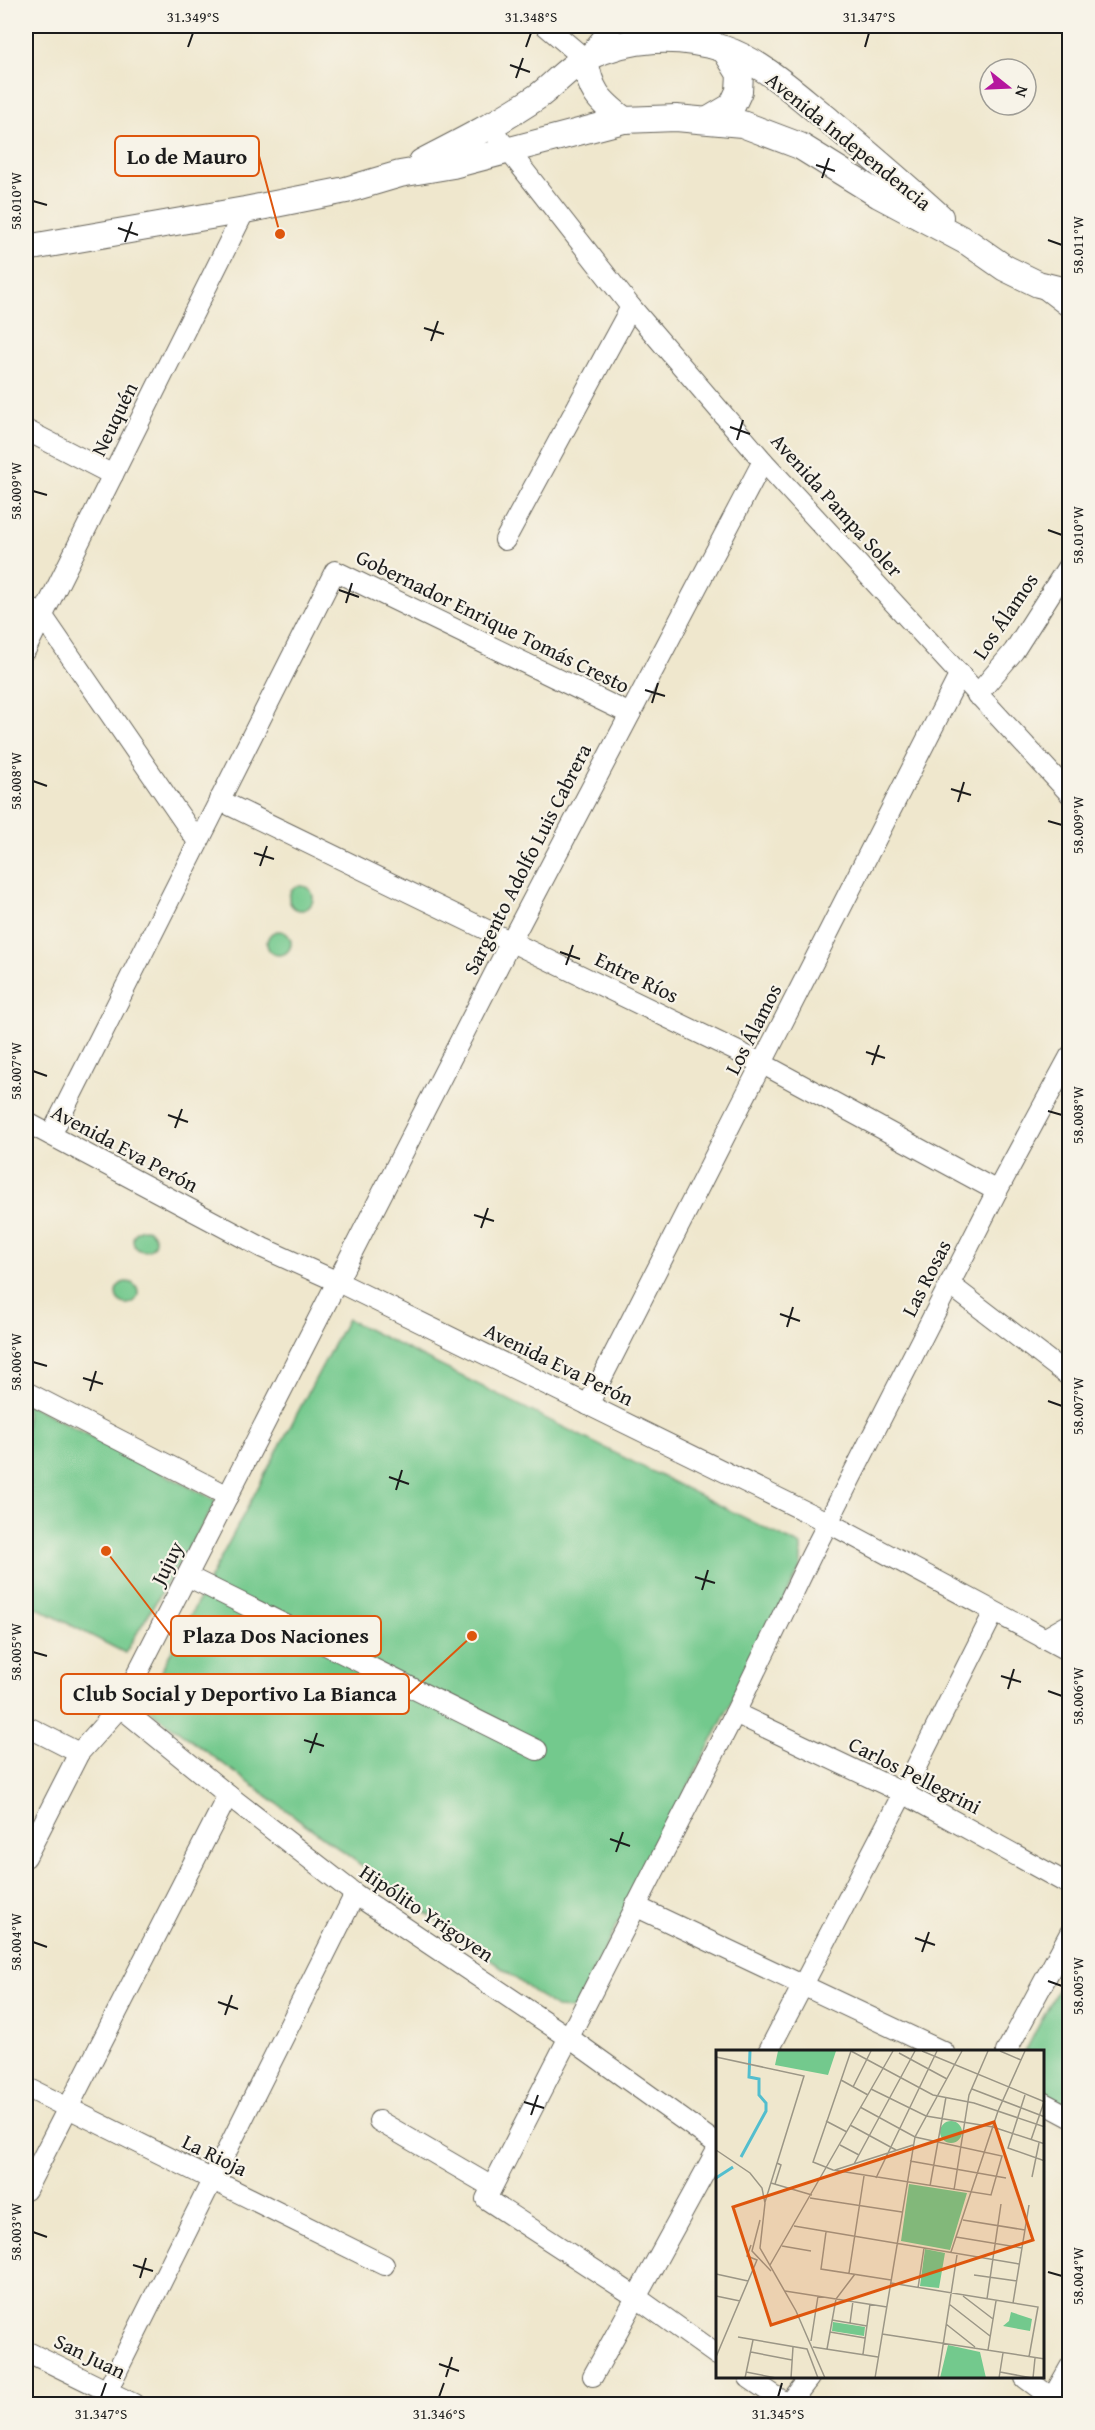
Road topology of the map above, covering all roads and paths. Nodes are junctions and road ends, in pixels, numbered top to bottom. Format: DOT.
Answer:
graph roads {
  1 [pos="546,26"];
  2 [pos="612,26"];
  3 [pos="693,26"];
  4 [pos="725,50"];
  5 [pos="585,59"];
  6 [pos="710,119"];
  7 [pos="624,120"];
  8 [pos="490,127"];
  9 [pos="507,149"];
  10 [pos="400,174"];
  11 [pos="245,210"];
  12 [pos="969,243"];
  13 [pos="26,248"];
  14 [pos="1038,284"];
  15 [pos="1070,292"];
  16 [pos="631,307"];
  17 [pos="1070,308"];
  18 [pos="26,430"];
  19 [pos="763,461"];
  20 [pos="113,476"];
  21 [pos="505,540"];
  22 [pos="1070,563"];
  23 [pos="34,610"];
  24 [pos="26,649"];
  25 [pos="960,674"];
  26 [pos="977,695"];
  27 [pos="630,714"];
  28 [pos="1070,794"];
  29 [pos="219,800"];
  30 [pos="198,842"];
  31 [pos="510,943"];
  32 [pos="1070,1056"];
  33 [pos="762,1064"];
  34 [pos="26,1122"];
  35 [pos="51,1135"];
  36 [pos="997,1191"];
  37 [pos="338,1282"];
  38 [pos="950,1284"];
  39 [pos="1070,1377"];
  40 [pos="26,1392"];
  41 [pos="588,1405"];
  42 [pos="228,1496"];
  43 [pos="829,1522"];
  44 [pos="187,1576"];
  45 [pos="994,1612"];
  46 [pos="1070,1624"];
  47 [pos="1044,1639"];
  48 [pos="1070,1652"];
  49 [pos="120,1707"];
  50 [pos="735,1713"];
  51 [pos="26,1726"];
  52 [pos="537,1750"];
  53 [pos="78,1753"];
  54 [pos="903,1793"];
  55 [pos="228,1796"];
  56 [pos="26,1857"];
  57 [pos="1070,1885"];
  58 [pos="355,1894"];
  59 [pos="635,1906"];
  60 [pos="1070,1933"];
  61 [pos="803,1986"];
  62 [pos="568,2037"];
  63 [pos="769,2050"];
  64 [pos="940,2050"];
  65 [pos="1007,2050"];
  66 [pos="26,2087"];
  67 [pos="1044,2103"];
  68 [pos="66,2108"];
  69 [pos="1070,2117"];
  70 [pos="379,2121"];
  71 [pos="716,2143"];
  72 [pos="716,2152"];
  73 [pos="212,2180"];
  74 [pos="26,2190"];
  75 [pos="489,2193"];
  76 [pos="384,2265"];
  77 [pos="636,2297"];
  78 [pos="26,2350"];
  79 [pos="716,2354"];
  80 [pos="1070,2367"];
  81 [pos="592,2376"];
  82 [pos="750,2379"];
  83 [pos="808,2379"];
  84 [pos="1026,2379"];
  85 [pos="107,2391"];
  86 [pos="1054,2403"];
  87 [pos="134,2404"];
  88 [pos="788,2404"];
  1 -- 5 [label="street"];
  2 -- 5 [label="street"];
  3 -- 4 [label="street"];
  4 -- 5 [label="main road, Avenida Independencia"];
  4 -- 6 [label="main road"];
  4 -- 12 [label="main road, Avenida Independencia"];
  5 -- 7 [label="main road"];
  5 -- 8 [label="main road, Avenida Independencia"];
  6 -- 7 [label="main road, Avenida Independencia"];
  6 -- 12 [label="main road, Avenida Independencia"];
  7 -- 9 [label="main road, Avenida Independencia"];
  8 -- 9 [label="street, Avenida Pampa Soler"];
  8 -- 10 [label="main road, Avenida Independencia"];
  9 -- 10 [label="main road, Avenida Independencia"];
  9 -- 16 [label="street, Avenida Pampa Soler"];
  10 -- 11 [label="main road, Avenida Independencia"];
  11 -- 13 [label="main road, Avenida Independencia"];
  11 -- 20 [label="street, Neuquén"];
  12 -- 14 [label="main road, Avenida Independencia"];
  14 -- 15 [label="main road, Avenida Independencia"];
  14 -- 17 [label="street"];
  16 -- 19 [label="street, Avenida Pampa Soler"];
  16 -- 21 [label="street"];
  18 -- 20 [label="street"];
  19 -- 25 [label="street, Avenida Pampa Soler"];
  19 -- 27 [label="street, Sargento Adolfo Luis Cabrera"];
  20 -- 23 [label="street, Neuquén"];
  22 -- 26 [label="street, Los Álamos"];
  23 -- 24 [label="street, Neuquén"];
  23 -- 30 [label="street"];
  25 -- 26 [label="street, Avenida Pampa Soler"];
  25 -- 33 [label="street, Los Álamos"];
  26 -- 28 [label="street, Avenida Pampa Soler"];
  27 -- 29 [label="street, Gobernador Enrique Tomás Cresto"];
  27 -- 31 [label="street, Sargento Adolfo Luis Cabrera"];
  29 -- 30 [label="street"];
  29 -- 31 [label="street, Entre Ríos"];
  30 -- 35 [label="street"];
  31 -- 33 [label="street, Entre Ríos"];
  31 -- 37 [label="street, Sargento Adolfo Luis Cabrera"];
  32 -- 36 [label="street, Las Rosas"];
  33 -- 36 [label="street, Entre Ríos"];
  33 -- 41 [label="street, Los Álamos"];
  34 -- 35 [label="street, Avenida Eva Perón"];
  35 -- 37 [label="street, Avenida Eva Perón"];
  36 -- 38 [label="street, Las Rosas"];
  37 -- 41 [label="street, Avenida Eva Perón"];
  37 -- 42 [label="street, Jujuy"];
  38 -- 39 [label="street"];
  38 -- 43 [label="street, Las Rosas"];
  40 -- 42 [label="street"];
  41 -- 43 [label="street, Avenida Eva Perón"];
  42 -- 44 [label="street, Jujuy"];
  43 -- 45 [label="street, Avenida Eva Perón"];
  43 -- 50 [label="street, Las Rosas"];
  44 -- 49 [label="street, Jujuy"];
  44 -- 52 [label="street"];
  45 -- 47 [label="street, Avenida Eva Perón"];
  45 -- 54 [label="street"];
  46 -- 47 [label="street"];
  47 -- 48 [label="street, Avenida Eva Perón"];
  49 -- 53 [label="street, Jujuy"];
  49 -- 55 [label="street, Hipólito Yrigoyen"];
  50 -- 54 [label="street, Carlos Pellegrini"];
  50 -- 59 [label="street, Las Rosas"];
  51 -- 53 [label="street"];
  53 -- 56 [label="street, Jujuy"];
  54 -- 57 [label="street, Carlos Pellegrini"];
  54 -- 61 [label="street"];
  55 -- 58 [label="street, Hipólito Yrigoyen"];
  55 -- 68 [label="street"];
  58 -- 62 [label="street, Hipólito Yrigoyen"];
  58 -- 73 [label="street"];
  59 -- 61 [label="street"];
  59 -- 62 [label="street, Las Rosas"];
  60 -- 65 [label="street"];
  61 -- 63 [label="street"];
  61 -- 64 [label="street"];
  62 -- 71 [label="street, Hipólito Yrigoyen"];
  62 -- 75 [label="street, Las Rosas"];
  66 -- 68 [label="street, La Rioja"];
  67 -- 69 [label="street"];
  68 -- 73 [label="street, La Rioja"];
  68 -- 74 [label="street"];
  70 -- 75 [label="street"];
  72 -- 77 [label="street"];
  73 -- 76 [label="street, La Rioja"];
  73 -- 85 [label="street"];
  75 -- 77 [label="street"];
  77 -- 79 [label="street"];
  77 -- 81 [label="street"];
  78 -- 85 [label="street, San Juan"];
  80 -- 86 [label="street"];
  82 -- 88 [label="street"];
  83 -- 88 [label="street"];
  84 -- 86 [label="street"];
  85 -- 87 [label="street, San Juan"];
}
